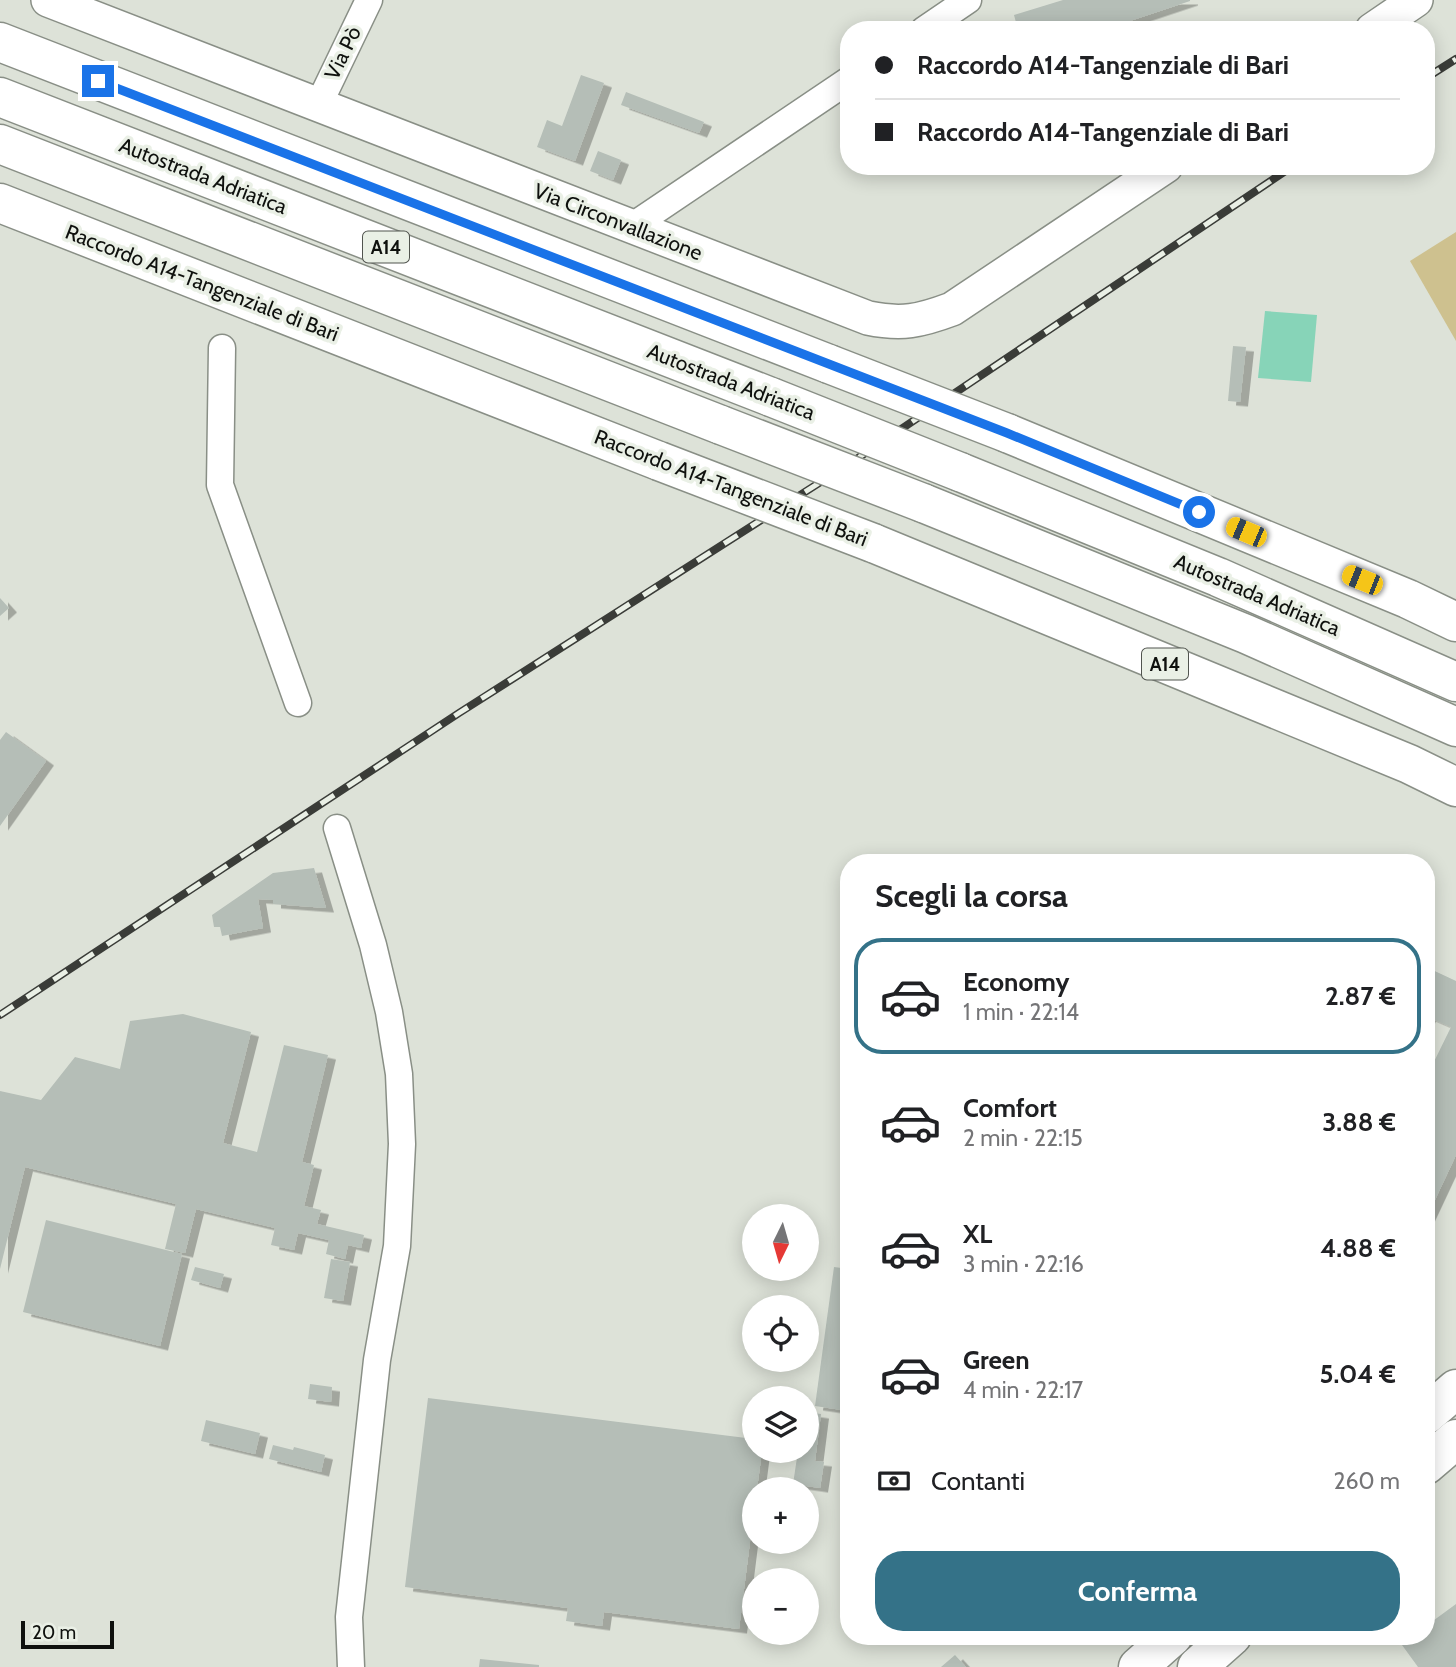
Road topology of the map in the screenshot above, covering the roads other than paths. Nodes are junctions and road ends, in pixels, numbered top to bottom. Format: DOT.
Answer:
graph roads {
  1 [pos="48,0"];
  2 [pos="369,0"];
  3 [pos="968,0"];
  4 [pos="1416,0"];
  5 [pos="937,21"];
  6 [pos="1385,21"];
  7 [pos="0,43"];
  8 [pos="840,86"];
  9 [pos="0,97"];
  10 [pos="318,106"];
  11 [pos="0,144"];
  12 [pos="1153,175"];
  13 [pos="0,203"];
  14 [pos="631,227"];
  15 [pos="222,348"];
  16 [pos="1456,622"];
  17 [pos="1456,682"];
  18 [pos="298,703"];
  19 [pos="1456,727"];
  20 [pos="1456,787"];
  21 [pos="337,828"];
  22 [pos="1456,1388"];
  23 [pos="1435,1407"];
  24 [pos="1456,1439"];
  25 [pos="1435,1457"];
  26 [pos="1163,1645"];
  27 [pos="1222,1645"];
  28 [pos="351,1667"];
  29 [pos="1138,1667"];
  30 [pos="1197,1667"];
  1 -- 10 [label="street, Via Circonvallazione"];
  2 -- 10 [label="street, Via Pò"];
  3 -- 5 [label="street"];
  4 -- 6 [label="street"];
  7 -- 16 [label="main road, A14, bridge"];
  8 -- 14 [label="street"];
  9 -- 17 [label="main road, Autostrada Adriatica / A14, bridge"];
  10 -- 14 [label="street, Via Circonvallazione"];
  11 -- 19 [label="main road, Autostrada Adriatica / A14, bridge"];
  12 -- 14 [label="street, Via Circonvallazione"];
  13 -- 20 [label="main road, Raccordo A14-Tangenziale di Bari / A14, bridge"];
  15 -- 18 [label="street"];
  21 -- 28 [label="street"];
  22 -- 23 [label="main road"];
  24 -- 25 [label="main road"];
  26 -- 29 [label="main road"];
  27 -- 30 [label="main road"];
}
